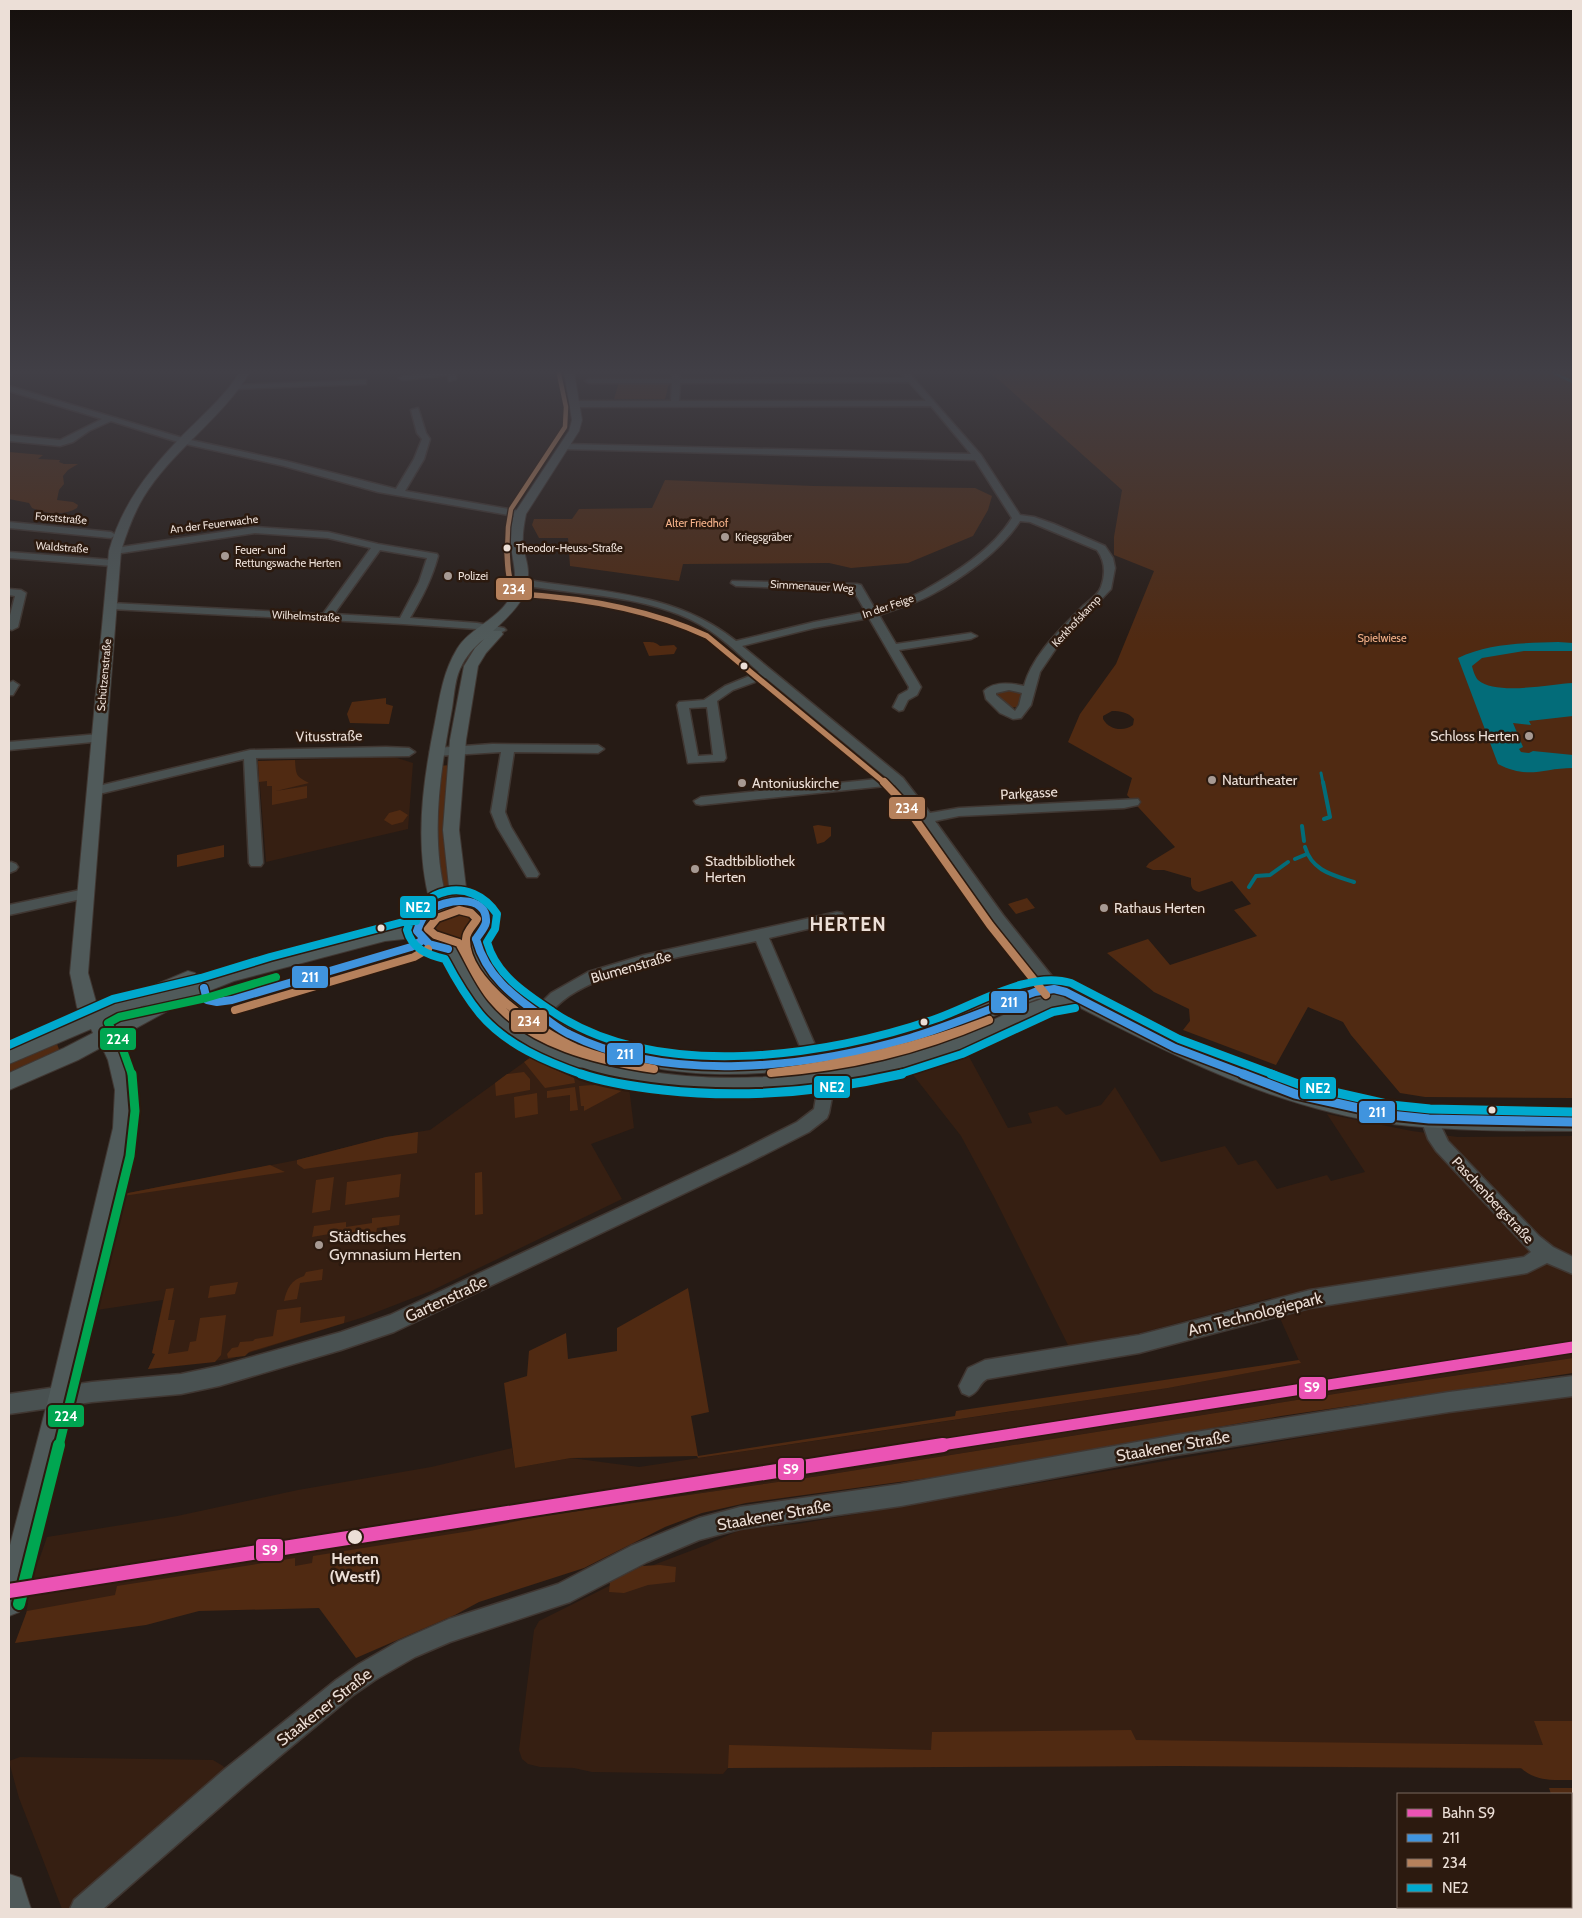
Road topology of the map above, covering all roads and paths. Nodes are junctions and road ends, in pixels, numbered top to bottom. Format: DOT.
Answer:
graph roads {
  1 [pos="163,462"];
  2 [pos="275,462"];
  3 [pos="417,462"];
  4 [pos="556,462"];
  5 [pos="981,462"];
  6 [pos="399,493"];
  7 [pos="520,514"];
  8 [pos="1017,518"];
  9 [pos="9,525"];
  10 [pos="111,535"];
  11 [pos="377,547"];
  12 [pos="9,555"];
  13 [pos="114,557"];
  14 [pos="736,583"];
  15 [pos="528,584"];
  16 [pos="9,592"];
  17 [pos="111,606"];
  18 [pos="873,614"];
  19 [pos="326,616"];
  20 [pos="403,620"];
  21 [pos="12,627"];
  22 [pos="494,628"];
  23 [pos="971,636"];
  24 [pos="734,645"];
  25 [pos="893,648"];
  26 [pos="766,674"];
  27 [pos="1028,691"];
  28 [pos="707,704"];
  29 [pos="899,707"];
  30 [pos="99,738"];
  31 [pos="9,746"];
  32 [pos="508,748"];
  33 [pos="457,749"];
  34 [pos="598,750"];
  35 [pos="409,752"];
  36 [pos="436,752"];
  37 [pos="250,754"];
  38 [pos="898,781"];
  39 [pos="95,791"];
  40 [pos="701,800"];
  41 [pos="1133,802"];
  42 [pos="926,818"];
  43 [pos="256,863"];
  44 [pos="532,874"];
  45 [pos="85,894"];
  46 [pos="459,900"];
  47 [pos="439,904"];
  48 [pos="9,910"];
  49 [pos="837,917"];
  50 [pos="419,924"];
  51 [pos="761,935"];
  52 [pos="476,939"];
  53 [pos="451,949"];
  54 [pos="1054,989"];
  55 [pos="1077,998"];
  56 [pos="539,1016"];
  57 [pos="94,1019"];
  58 [pos="518,1034"];
  59 [pos="105,1036"];
  60 [pos="9,1056"];
  61 [pos="814,1059"];
  62 [pos="822,1080"];
  63 [pos="9,1082"];
  64 [pos="1429,1119"];
  65 [pos="1573,1122"];
  66 [pos="1546,1253"];
  67 [pos="1573,1266"];
  68 [pos="969,1386"];
  69 [pos="1573,1386"];
  70 [pos="62,1396"];
  71 [pos="9,1404"];
  72 [pos="19,1564"];
  73 [pos="9,1602"];
  74 [pos="9,1890"];
  75 [pos="15,1909"];
  76 [pos="83,1909"];
  1 -- 13 [label="main road, Schützenstraße"];
  2 -- 6 [label="street"];
  3 -- 6 [label="street"];
  4 -- 7 [label="main road"];
  5 -- 8 [label="street"];
  6 -- 7 [label="street"];
  7 -- 15 [label="main road"];
  8 -- 18 [label="street, In der Feige"];
  8 -- 27 [label="street, Kerkhofskamp"];
  9 -- 10 [label="street, Forststraße"];
  11 -- 13 [label="street, An der Feuerwache"];
  11 -- 19 [label="street"];
  11 -- 20 [label="street, An der Feuerwache"];
  12 -- 13 [label="street, Waldstraße"];
  13 -- 17 [label="main road, Schützenstraße"];
  14 -- 18 [label="street, Simmenauer Weg"];
  15 -- 22 [label="main road"];
  15 -- 24 [label="street"];
  16 -- 21 [label="street"];
  17 -- 19 [label="street, Wilhelmstraße"];
  17 -- 30 [label="main road, Schützenstraße"];
  18 -- 24 [label="street, In der Feige"];
  18 -- 25 [label="street"];
  19 -- 20 [label="street, Wilhelmstraße"];
  20 -- 22 [label="street, Wilhelmstraße"];
  22 -- 33 [label="main road"];
  22 -- 36 [label="main road"];
  23 -- 25 [label="street"];
  24 -- 26 [label="street"];
  25 -- 29 [label="street"];
  26 -- 28 [label="street"];
  26 -- 38 [label="street"];
  28 -- 28 [label="street"];
  30 -- 31 [label="street"];
  30 -- 39 [label="main road, Schützenstraße"];
  32 -- 33 [label="street"];
  32 -- 34 [label="street"];
  32 -- 44 [label="street"];
  33 -- 36 [label="street"];
  33 -- 46 [label="main road"];
  35 -- 37 [label="street, Vitusstraße"];
  36 -- 47 [label="main road"];
  37 -- 39 [label="street, Vitusstraße"];
  37 -- 43 [label="street"];
  38 -- 40 [label="street"];
  38 -- 42 [label="street"];
  39 -- 45 [label="main road, Schützenstraße"];
  41 -- 42 [label="street, Parkgasse"];
  42 -- 54 [label="street"];
  45 -- 48 [label="street"];
  45 -- 57 [label="main road, Schützenstraße"];
  46 -- 47 [label="main road"];
  46 -- 52 [label="main road"];
  47 -- 50 [label="main road"];
  49 -- 51 [label="street, Blumenstraße"];
  50 -- 53 [label="main road"];
  50 -- 57 [label="main road"];
  50 -- 59 [label="main road"];
  51 -- 56 [label="street, Blumenstraße"];
  51 -- 61 [label="street"];
  52 -- 53 [label="main road"];
  52 -- 56 [label="main road"];
  53 -- 58 [label="main road"];
  54 -- 55 [label="main road"];
  54 -- 61 [label="main road"];
  55 -- 62 [label="main road"];
  55 -- 64 [label="main road"];
  56 -- 58 [label="street, Blumenstraße"];
  56 -- 61 [label="main road"];
  57 -- 59 [label="main road, Schützenstraße"];
  57 -- 60 [label="main road"];
  58 -- 62 [label="main road"];
  59 -- 63 [label="main road"];
  59 -- 70 [label="main road, Schützenstraße"];
  61 -- 62 [label="street"];
  62 -- 70 [label="street, Gartenstraße"];
  64 -- 65 [label="main road"];
  64 -- 66 [label="street, Paschenbergstraße"];
  66 -- 67 [label="street, Paschenbergstraße"];
  66 -- 68 [label="street, Am Technologiepark"];
  69 -- 76 [label="street, Staakener Straße"];
  70 -- 71 [label="street, Gartenstraße"];
  70 -- 72 [label="main road"];
  72 -- 73 [label="main road"];
  74 -- 75 [label="main road"];
}
